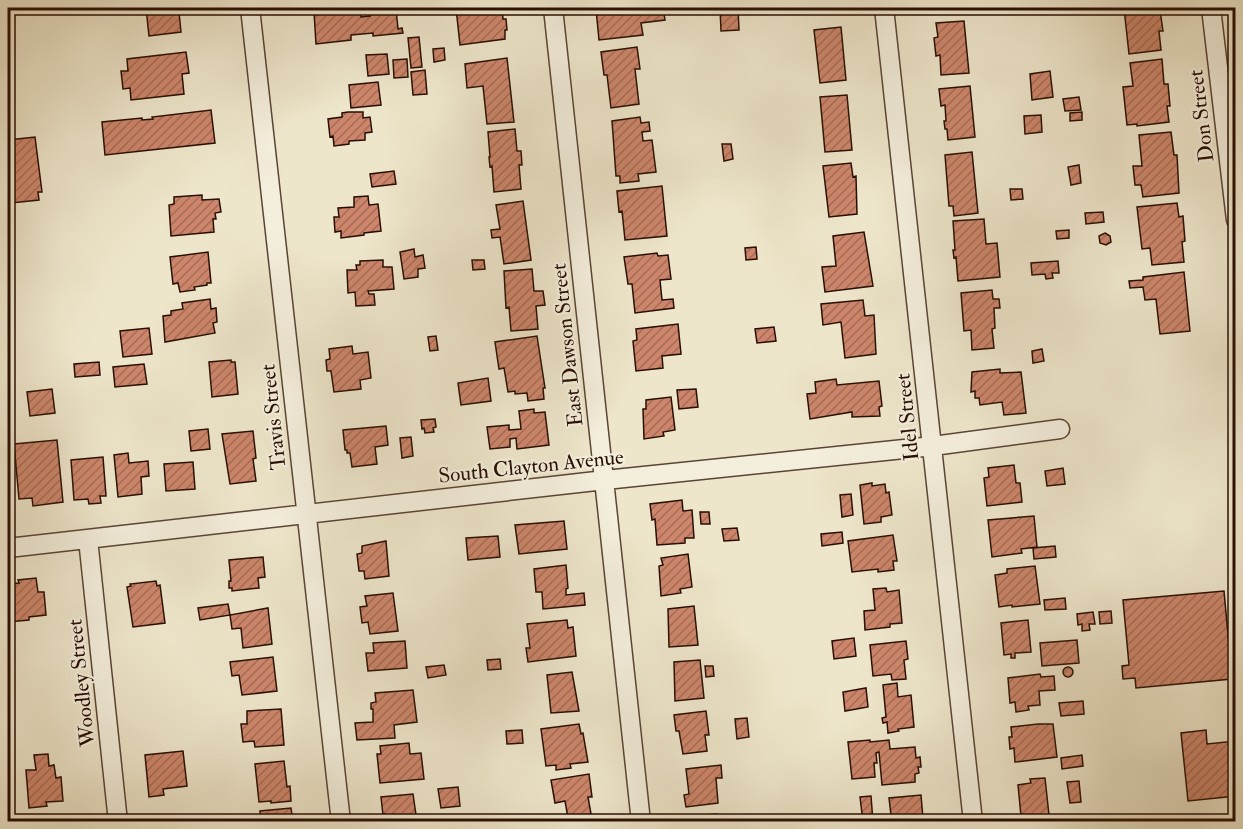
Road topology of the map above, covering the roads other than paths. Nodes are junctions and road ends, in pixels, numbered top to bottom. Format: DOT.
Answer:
graph roads {
  1 [pos="250,8"];
  2 [pos="553,8"];
  3 [pos="884,8"];
  4 [pos="1211,8"];
  5 [pos="1233,176"];
  6 [pos="1236,220"];
  7 [pos="1060,429"];
  8 [pos="933,446"];
  9 [pos="605,480"];
  10 [pos="306,514"];
  11 [pos="88,539"];
  12 [pos="8,548"];
  13 [pos="118,822"];
  14 [pos="341,822"];
  15 [pos="641,822"];
  16 [pos="973,822"];
  1 -- 10 [label="street, Travis Street"];
  2 -- 9 [label="street, East Dawson Street"];
  3 -- 8 [label="street, Idel Street"];
  4 -- 5 [label="street, Don Street"];
  5 -- 6 [label="street, Don Street"];
  7 -- 8 [label="street, South Clayton Avenue"];
  8 -- 9 [label="street, South Clayton Avenue"];
  8 -- 16 [label="street, Idel Street"];
  9 -- 10 [label="street, South Clayton Avenue"];
  9 -- 15 [label="street, East Dawson Street"];
  10 -- 11 [label="street, South Clayton Avenue"];
  10 -- 14 [label="street, Travis Street"];
  11 -- 12 [label="street, South Clayton Avenue"];
  11 -- 13 [label="street, Woodley Street"];
}
